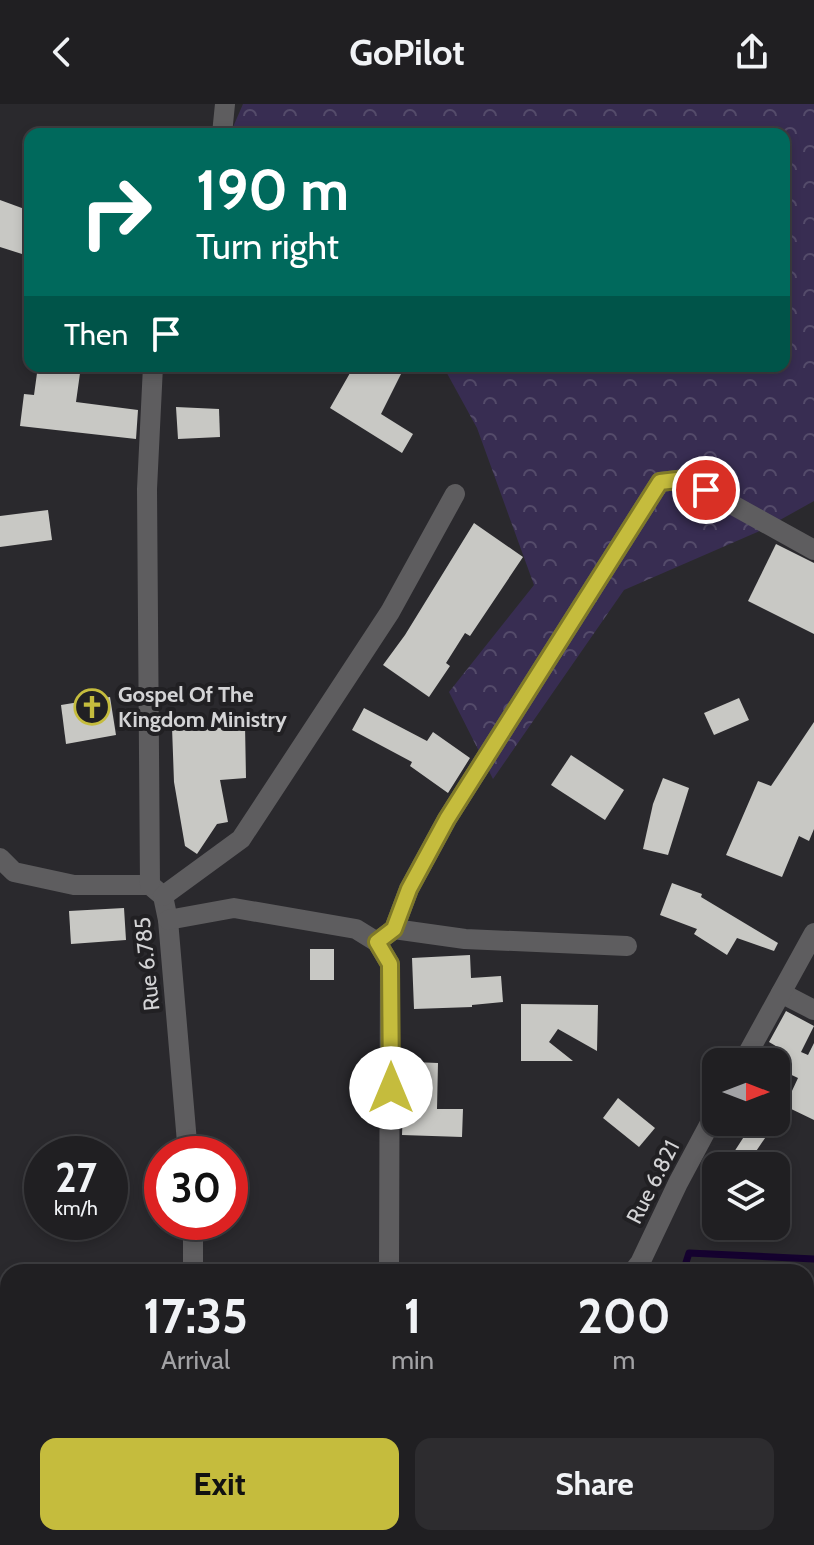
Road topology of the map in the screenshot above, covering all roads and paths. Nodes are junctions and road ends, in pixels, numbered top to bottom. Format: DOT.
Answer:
graph roads {
  1 [pos="225,104"];
  2 [pos="223,128"];
  3 [pos="153,372"];
  4 [pos="455,494"];
  5 [pos="814,550"];
  6 [pos="0,858"];
  7 [pos="156,890"];
  8 [pos="168,920"];
  9 [pos="394,929"];
  10 [pos="814,933"];
  11 [pos="377,942"];
  12 [pos="627,946"];
  13 [pos="781,993"];
  14 [pos="814,1010"];
  15 [pos="751,1048"];
  16 [pos="186,1136"];
  17 [pos="703,1136"];
  18 [pos="193,1240"];
  19 [pos="193,1264"];
  20 [pos="389,1264"];
  21 [pos="639,1264"];
  1 -- 2 [label="street"];
  3 -- 7 [label="street"];
  4 -- 7 [label="street"];
  5 -- 9 [label="street"];
  6 -- 7 [label="street, Rue 6.785"];
  7 -- 8 [label="street, Rue 6.785"];
  8 -- 11 [label="street"];
  8 -- 16 [label="street, Rue 6.785"];
  9 -- 11 [label="street"];
  9 -- 12 [label="street"];
  10 -- 13 [label="street"];
  11 -- 20 [label="street"];
  13 -- 14 [label="street"];
  13 -- 15 [label="street"];
  17 -- 21 [label="street, Rue 6.821"];
  18 -- 19 [label="street"];
}
